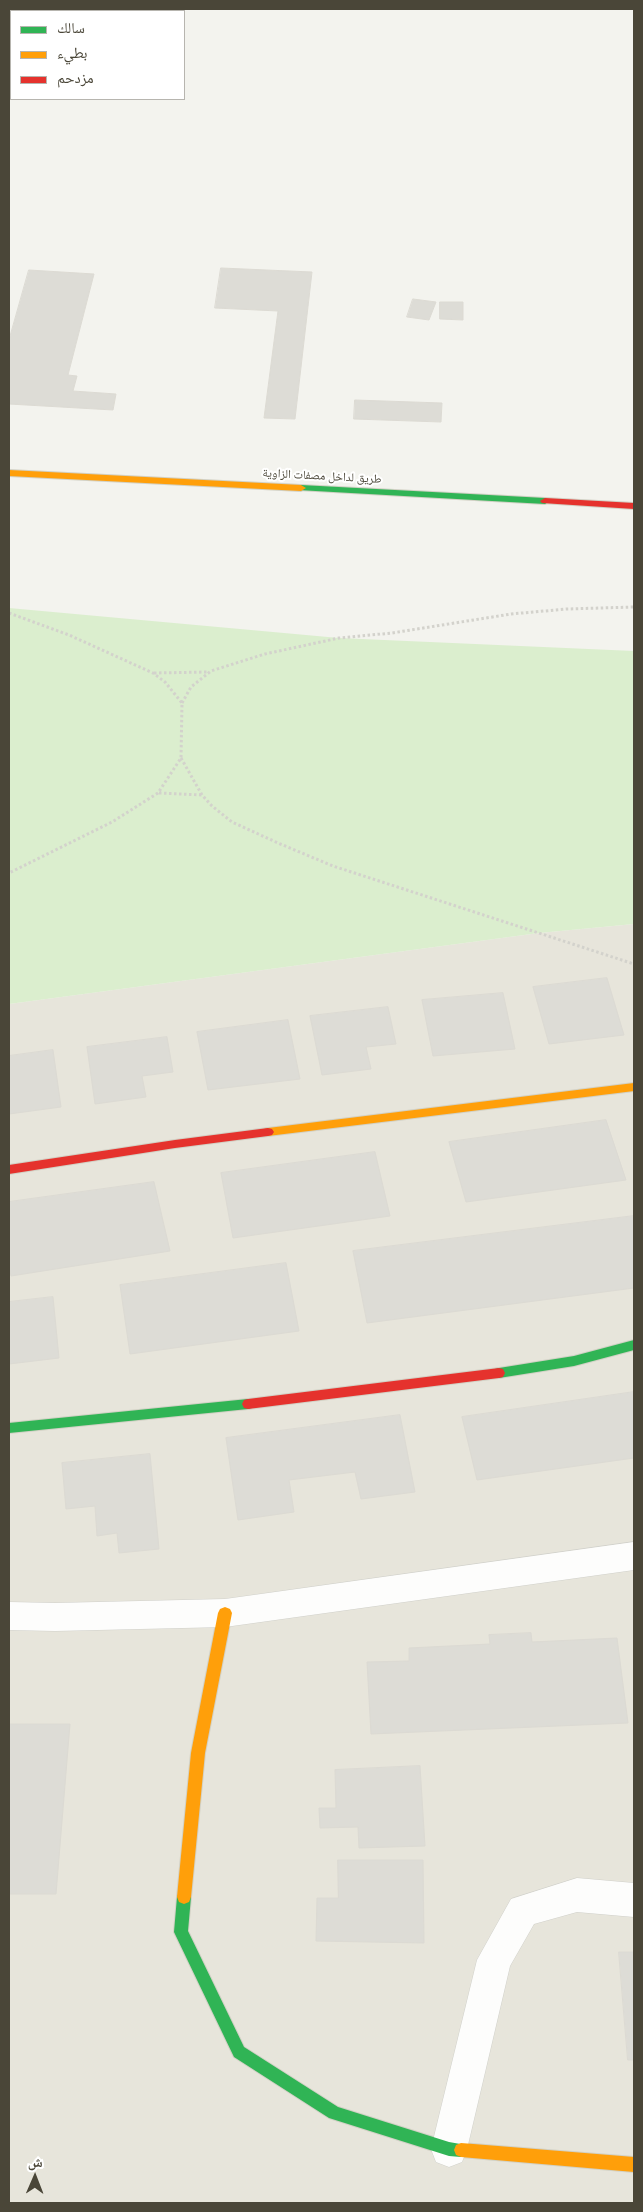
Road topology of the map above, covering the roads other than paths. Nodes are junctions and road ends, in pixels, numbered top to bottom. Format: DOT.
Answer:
graph roads {
  1 [pos="9,474"];
  2 [pos="634,506"];
  3 [pos="634,1086"];
  4 [pos="9,1170"];
  5 [pos="634,1345"];
  6 [pos="9,1428"];
  7 [pos="634,1556"];
  8 [pos="225,1613"];
  9 [pos="9,1616"];
  10 [pos="634,1900"];
  11 [pos="449,2149"];
  12 [pos="634,2166"];
  1 -- 2 [label="street, طريق لداخل مصفات الزاوية"];
  3 -- 4 [label="street"];
  5 -- 6 [label="street"];
  7 -- 8 [label="street"];
  8 -- 9 [label="street"];
  8 -- 11 [label="street"];
  10 -- 11 [label="street"];
  11 -- 12 [label="street"];
}
